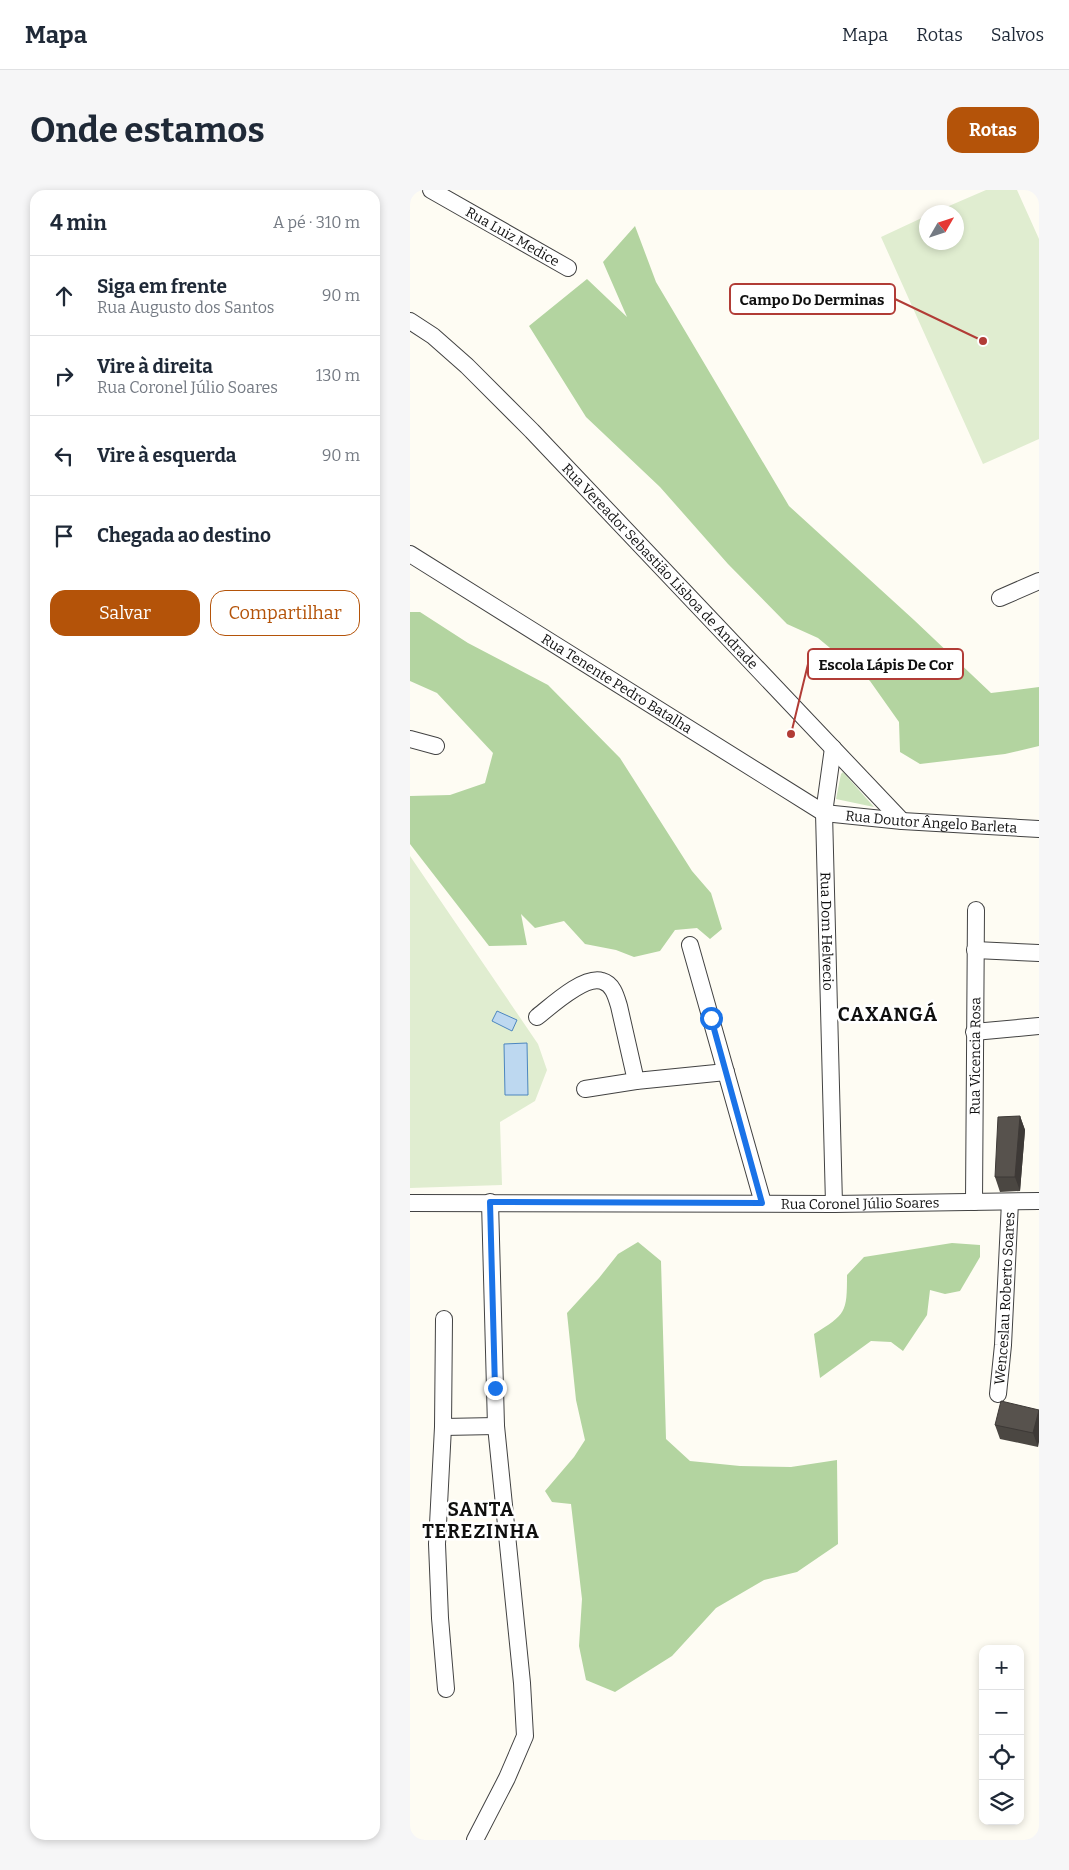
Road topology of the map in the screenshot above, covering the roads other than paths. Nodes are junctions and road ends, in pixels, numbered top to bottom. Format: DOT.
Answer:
graph roads {
  1 [pos="431,190"];
  2 [pos="568,268"];
  3 [pos="410,321"];
  4 [pos="410,554"];
  5 [pos="1039,582"];
  6 [pos="1000,598"];
  7 [pos="410,739"];
  8 [pos="436,746"];
  9 [pos="833,748"];
  10 [pos="824,813"];
  11 [pos="902,821"];
  12 [pos="1039,829"];
  13 [pos="976,910"];
  14 [pos="690,946"];
  15 [pos="974,950"];
  16 [pos="1039,953"];
  17 [pos="537,1016"];
  18 [pos="1039,1026"];
  19 [pos="974,1032"];
  20 [pos="726,1072"];
  21 [pos="636,1081"];
  22 [pos="585,1089"];
  23 [pos="1039,1201"];
  24 [pos="490,1202"];
  25 [pos="974,1202"];
  26 [pos="1010,1202"];
  27 [pos="410,1203"];
  28 [pos="762,1203"];
  29 [pos="834,1204"];
  30 [pos="444,1319"];
  31 [pos="998,1394"];
  32 [pos="496,1426"];
  33 [pos="443,1427"];
  34 [pos="446,1689"];
  35 [pos="476,1840"];
  1 -- 2 [label="street, Rua Luiz Medice"];
  3 -- 9 [label="street, Rua Vereador Sebastião Lisboa de Andrade"];
  4 -- 10 [label="street, Rua Tenente Pedro Batalha"];
  5 -- 6 [label="street"];
  7 -- 8 [label="street"];
  9 -- 10 [label="street, Rua Dom Helvecio"];
  9 -- 11 [label="street, Rua Vereador Sebastião Lisboa de Andrade"];
  10 -- 11 [label="street, Rua Doutor Ângelo Barleta"];
  10 -- 29 [label="street, Rua Dom Helvecio"];
  11 -- 12 [label="street, Rua Doutor Ângelo Barleta"];
  13 -- 15 [label="street, Rua Vicencia Rosa"];
  14 -- 20 [label="street"];
  15 -- 16 [label="street"];
  15 -- 19 [label="street, Rua Vicencia Rosa"];
  17 -- 21 [label="street"];
  18 -- 19 [label="street"];
  19 -- 25 [label="street, Rua Vicencia Rosa"];
  20 -- 21 [label="street"];
  20 -- 28 [label="street"];
  21 -- 22 [label="street"];
  23 -- 26 [label="street, Rua Coronel Júlio Soares"];
  24 -- 27 [label="street, Rua Coronel Júlio Soares"];
  24 -- 28 [label="street, Rua Coronel Júlio Soares"];
  24 -- 32 [label="street"];
  25 -- 26 [label="street, Rua Coronel Júlio Soares"];
  25 -- 29 [label="street, Rua Coronel Júlio Soares"];
  26 -- 31 [label="street, Wenceslau Roberto Soares"];
  28 -- 29 [label="street, Rua Coronel Júlio Soares"];
  30 -- 33 [label="street"];
  32 -- 33 [label="street"];
  32 -- 35 [label="street"];
  33 -- 34 [label="street"];
}
